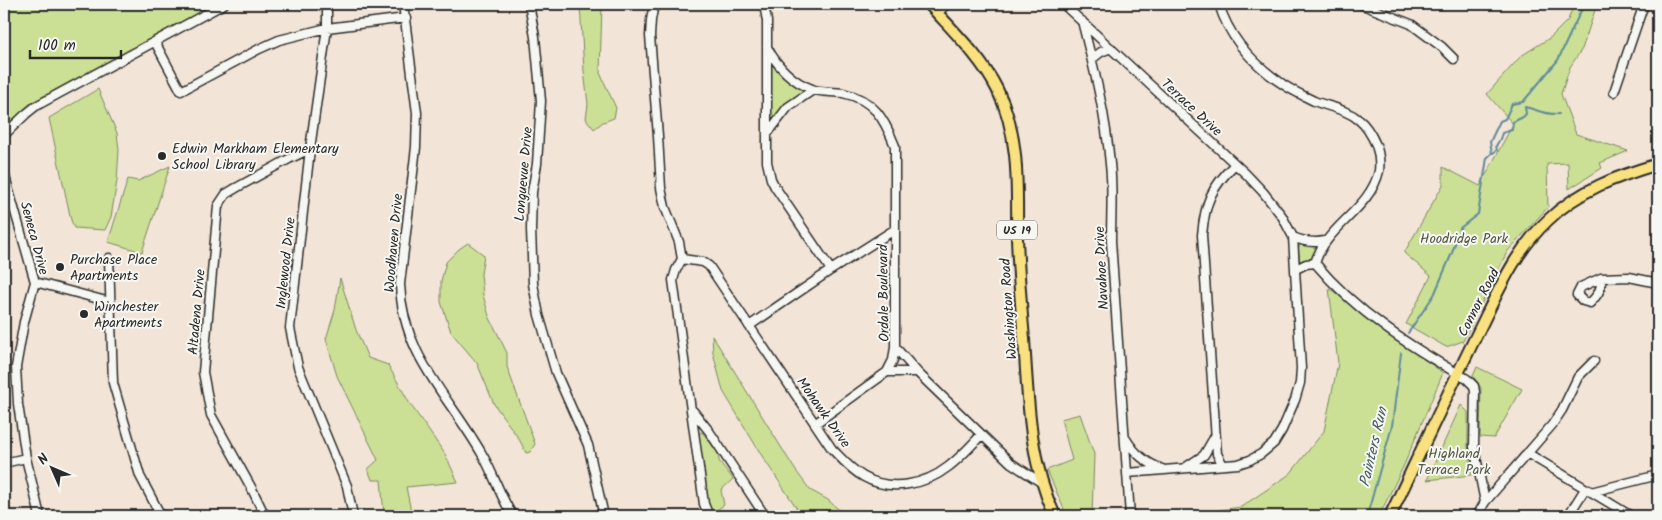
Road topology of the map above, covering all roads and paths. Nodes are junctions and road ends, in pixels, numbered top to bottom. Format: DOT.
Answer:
graph roads {
  1 [pos="224,4"];
  2 [pos="328,4"];
  3 [pos="403,4"];
  4 [pos="529,4"];
  5 [pos="654,4"];
  6 [pos="764,4"];
  7 [pos="771,4"];
  8 [pos="928,4"];
  9 [pos="947,4"];
  10 [pos="1063,4"];
  11 [pos="1219,4"];
  12 [pos="1360,4"];
  13 [pos="1644,4"];
  14 [pos="937,13"];
  15 [pos="406,18"];
  16 [pos="767,21"];
  17 [pos="1082,21"];
  18 [pos="327,28"];
  19 [pos="155,42"];
  20 [pos="767,47"];
  21 [pos="1112,48"];
  22 [pos="1092,59"];
  23 [pos="1454,59"];
  24 [pos="813,90"];
  25 [pos="1614,92"];
  26 [pos="767,134"];
  27 [pos="4,135"];
  28 [pos="310,150"];
  29 [pos="1235,164"];
  30 [pos="1658,164"];
  31 [pos="4,173"];
  32 [pos="894,230"];
  33 [pos="1293,237"];
  34 [pos="1325,242"];
  35 [pos="109,258"];
  36 [pos="682,260"];
  37 [pos="1315,263"];
  38 [pos="1296,269"];
  39 [pos="831,270"];
  40 [pos="1601,278"];
  41 [pos="35,282"];
  42 [pos="1658,283"];
  43 [pos="110,302"];
  44 [pos="749,326"];
  45 [pos="895,347"];
  46 [pos="1594,361"];
  47 [pos="887,372"];
  48 [pos="917,372"];
  49 [pos="1457,374"];
  50 [pos="692,409"];
  51 [pos="816,423"];
  52 [pos="982,435"];
  53 [pos="1215,435"];
  54 [pos="1124,436"];
  55 [pos="1527,453"];
  56 [pos="26,458"];
  57 [pos="4,463"];
  58 [pos="1223,466"];
  59 [pos="1185,468"];
  60 [pos="1164,470"];
  61 [pos="1127,473"];
  62 [pos="1658,475"];
  63 [pos="1042,483"];
  64 [pos="1588,490"];
  65 [pos="1485,502"];
  66 [pos="40,516"];
  67 [pos="161,516"];
  68 [pos="265,516"];
  69 [pos="353,516"];
  70 [pos="513,516"];
  71 [pos="604,516"];
  72 [pos="709,516"];
  73 [pos="765,516"];
  74 [pos="1055,516"];
  75 [pos="1130,516"];
  76 [pos="1390,516"];
  77 [pos="1476,516"];
  78 [pos="1568,516"];
  79 [pos="1631,516"];
  1 -- 19 [label="street"];
  2 -- 18 [label="street, Inglewood Drive"];
  3 -- 15 [label="street, Woodhaven Drive"];
  4 -- 71 [label="street, Longuevue Drive"];
  5 -- 36 [label="street"];
  6 -- 16 [label="street"];
  7 -- 16 [label="street"];
  8 -- 14 [label="main road, Washington Road / US 19"];
  9 -- 14 [label="street"];
  10 -- 17 [label="street, Terrace Drive"];
  11 -- 34 [label="street"];
  12 -- 23 [label="street"];
  13 -- 25 [label="street"];
  14 -- 63 [label="main road, Washington Road / US 19"];
  15 -- 18 [label="street"];
  15 -- 70 [label="street, Woodhaven Drive"];
  16 -- 20 [label="street"];
  17 -- 21 [label="street, Terrace Drive"];
  17 -- 22 [label="street, Navahoe Drive"];
  18 -- 19 [label="street"];
  18 -- 28 [label="street, Inglewood Drive"];
  19 -- 27 [label="street"];
  20 -- 24 [label="street, Ordale Boulevard"];
  20 -- 26 [label="street"];
  21 -- 22 [label="street"];
  21 -- 29 [label="street, Terrace Drive"];
  22 -- 54 [label="street, Navahoe Drive"];
  24 -- 26 [label="street"];
  24 -- 32 [label="street, Ordale Boulevard"];
  26 -- 39 [label="street"];
  28 -- 68 [label="street, Altadena Drive"];
  28 -- 69 [label="street, Inglewood Drive"];
  29 -- 33 [label="street, Terrace Drive"];
  29 -- 53 [label="street"];
  30 -- 49 [label="main road, Connor Road"];
  31 -- 41 [label="street, Seneca Drive"];
  32 -- 39 [label="street"];
  32 -- 45 [label="street, Ordale Boulevard"];
  33 -- 34 [label="street"];
  33 -- 38 [label="street, Terrace Drive"];
  34 -- 37 [label="street"];
  35 -- 43 [label="street"];
  36 -- 44 [label="street, Mohawk Drive"];
  36 -- 50 [label="street"];
  37 -- 38 [label="street"];
  37 -- 49 [label="street"];
  38 -- 58 [label="street, Terrace Drive"];
  39 -- 44 [label="street"];
  40 -- 42 [label="street"];
  41 -- 43 [label="street"];
  41 -- 56 [label="street, Seneca Drive"];
  43 -- 67 [label="street"];
  44 -- 51 [label="street, Mohawk Drive"];
  45 -- 47 [label="street"];
  45 -- 48 [label="street, Ordale Boulevard"];
  46 -- 55 [label="street"];
  47 -- 48 [label="street"];
  47 -- 51 [label="street"];
  48 -- 52 [label="street, Ordale Boulevard"];
  49 -- 65 [label="street"];
  49 -- 76 [label="main road, Connor Road"];
  50 -- 72 [label="street"];
  50 -- 73 [label="street"];
  51 -- 52 [label="street, Mohawk Drive"];
  52 -- 63 [label="street, Ordale Boulevard"];
  53 -- 58 [label="street"];
  53 -- 59 [label="street"];
  54 -- 60 [label="street"];
  54 -- 61 [label="street, Navahoe Drive"];
  55 -- 64 [label="street"];
  55 -- 65 [label="street"];
  56 -- 57 [label="street"];
  56 -- 66 [label="street, Seneca Drive"];
  58 -- 59 [label="street, Terrace Drive"];
  59 -- 60 [label="street, Terrace Drive"];
  60 -- 61 [label="street, Terrace Drive"];
  61 -- 75 [label="street, Navahoe Drive"];
  62 -- 64 [label="street"];
  63 -- 74 [label="main road, Washington Road / US 19"];
  64 -- 78 [label="street"];
  64 -- 79 [label="street"];
  65 -- 77 [label="street"];
}
